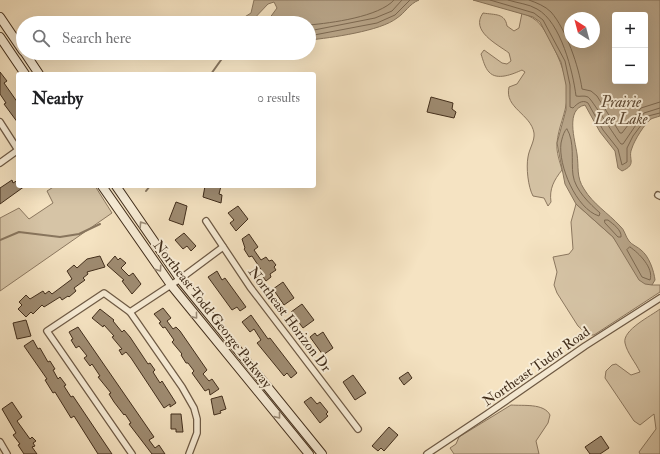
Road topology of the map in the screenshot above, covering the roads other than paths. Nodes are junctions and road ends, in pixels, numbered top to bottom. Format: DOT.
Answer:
graph roads {
  1 [pos="0,17"];
  2 [pos="0,37"];
  3 [pos="16,40"];
  4 [pos="29,60"];
  5 [pos="24,72"];
  6 [pos="38,72"];
  7 [pos="0,122"];
  8 [pos="16,147"];
  9 [pos="16,151"];
  10 [pos="0,163"];
  11 [pos="103,188"];
  12 [pos="117,188"];
  13 [pos="206,221"];
  14 [pos="223,247"];
  15 [pos="180,279"];
  16 [pos="171,285"];
  17 [pos="660,298"];
  18 [pos="130,312"];
  19 [pos="358,429"];
  20 [pos="0,442"];
  21 [pos="7,454"];
  22 [pos="132,454"];
  23 [pos="189,454"];
  24 [pos="309,454"];
  25 [pos="322,454"];
  26 [pos="427,454"];
  1 -- 3 [label="main road"];
  2 -- 5 [label="main road"];
  4 -- 6 [label="main road"];
  7 -- 8 [label="street"];
  9 -- 10 [label="street"];
  11 -- 16 [label="main road, Northeast Todd George Parkway, one-way"];
  15 -- 12 [label="main road, Northeast Todd George Parkway, one-way"];
  13 -- 14 [label="street, Northeast Horizon Dr"];
  14 -- 15 [label="street"];
  14 -- 19 [label="street, Northeast Horizon Dr"];
  15 -- 16 [label="street"];
  15 -- 25 [label="main road, Northeast Todd George Parkway"];
  16 -- 18 [label="street"];
  16 -- 24 [label="main road, Northeast Todd George Parkway, one-way"];
  17 -- 26 [label="street, Northeast Tudor Road"];
  18 -- 22 [label="street"];
  18 -- 23 [label="street"];
  20 -- 21 [label="street"];
}
